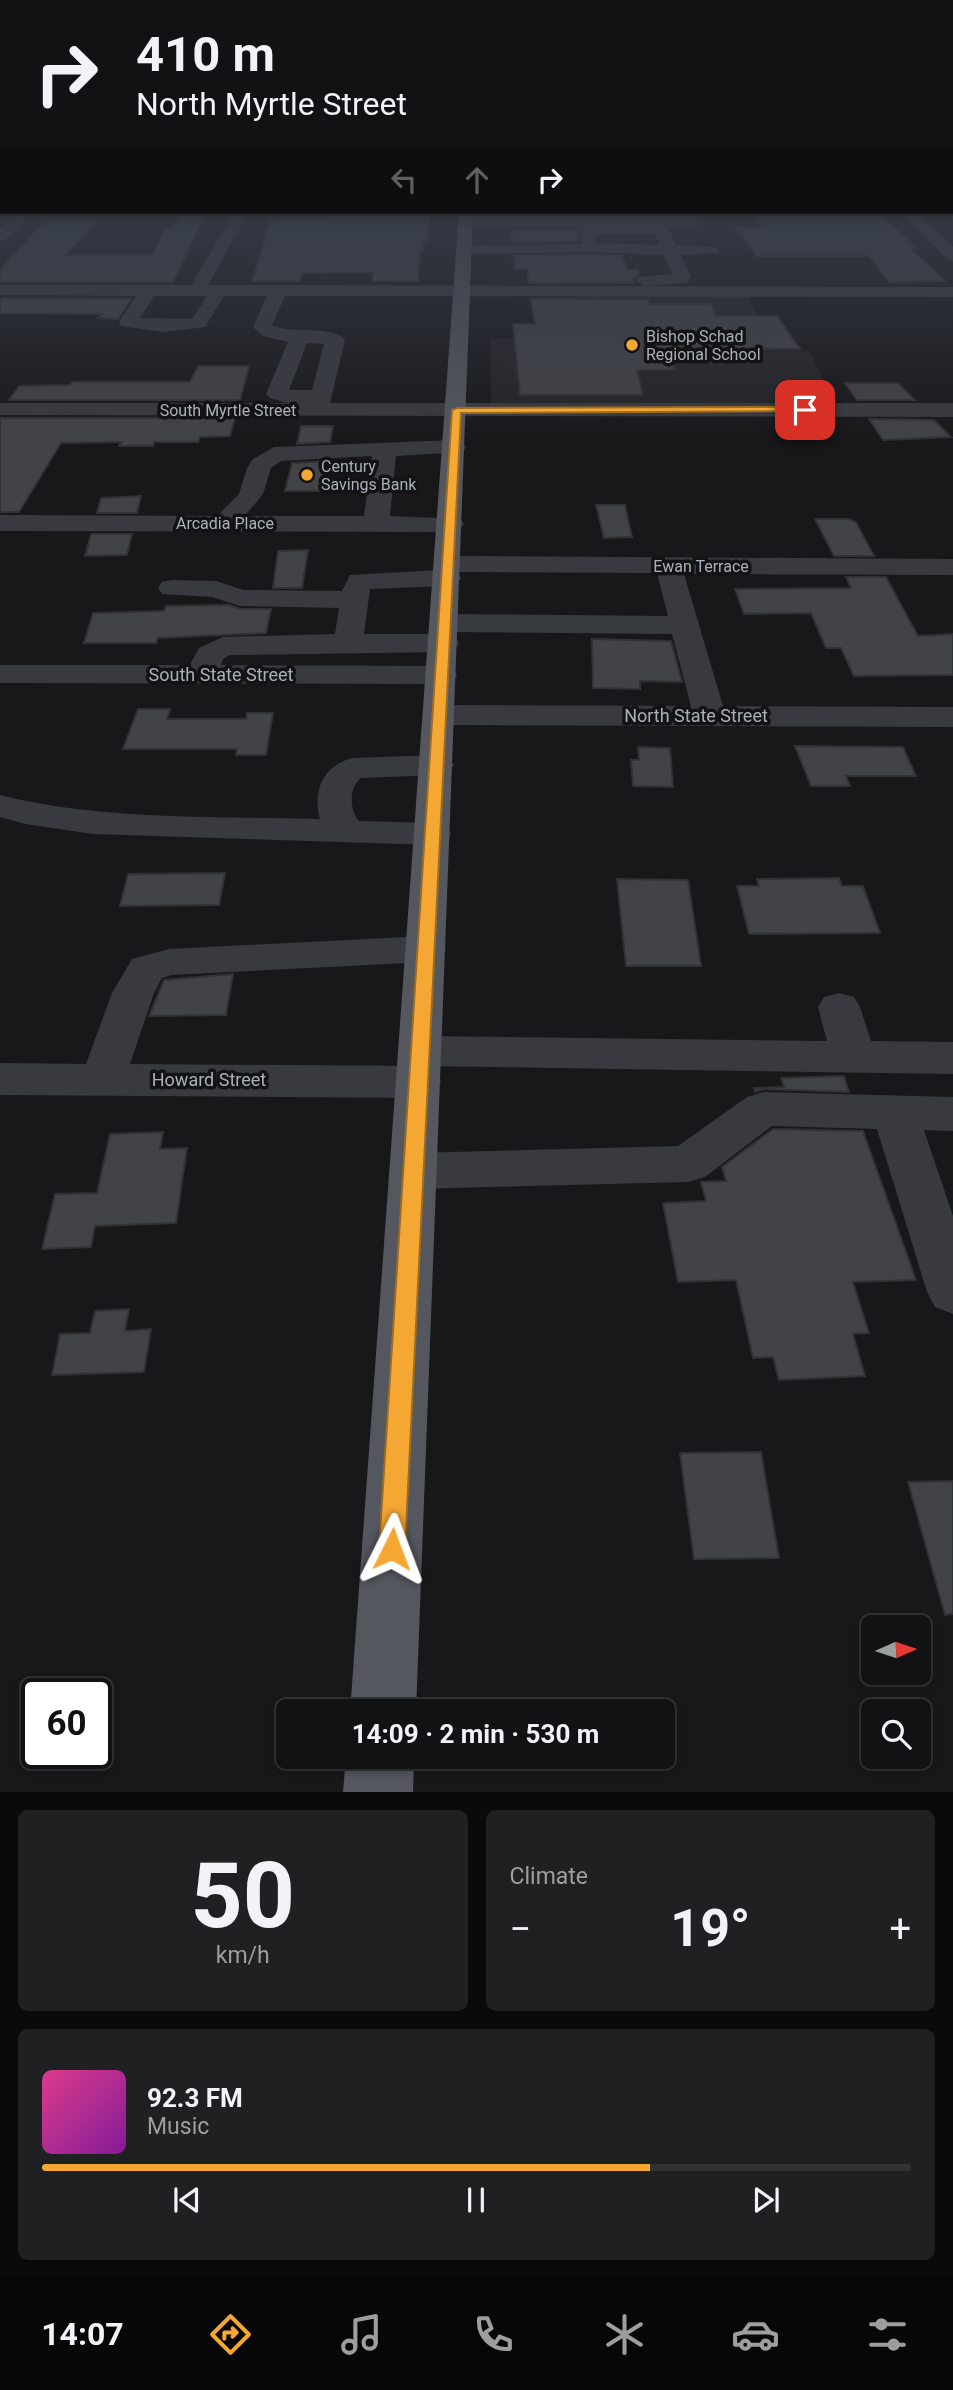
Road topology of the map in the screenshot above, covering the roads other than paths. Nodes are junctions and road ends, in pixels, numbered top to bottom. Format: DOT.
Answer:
graph roads {
  1 [pos="205,276"];
  2 [pos="459,276"];
  3 [pos="644,276"];
  4 [pos="680,276"];
  5 [pos="723,276"];
  6 [pos="824,276"];
  7 [pos="645,286"];
  8 [pos="0,290"];
  9 [pos="149,290"];
  10 [pos="197,290"];
  11 [pos="219,290"];
  12 [pos="730,292"];
  13 [pos="836,292"];
  14 [pos="953,292"];
  15 [pos="279,296"];
  16 [pos="454,304"];
  17 [pos="389,310"];
  18 [pos="300,336"];
  19 [pos="320,403"];
  20 [pos="0,409"];
  21 [pos="953,410"];
  22 [pos="456,429"];
  23 [pos="385,449"];
  24 [pos="0,523"];
  25 [pos="225,523"];
  26 [pos="376,523"];
  27 [pos="451,524"];
  28 [pos="668,565"];
  29 [pos="953,567"];
  30 [pos="448,571"];
  31 [pos="172,588"];
  32 [pos="355,600"];
  33 [pos="684,625"];
  34 [pos="348,643"];
  35 [pos="443,664"];
  36 [pos="202,674"];
  37 [pos="2,678"];
  38 [pos="710,716"];
  39 [pos="953,717"];
  40 [pos="437,765"];
  41 [pos="0,806"];
  42 [pos="348,831"];
  43 [pos="433,834"];
  44 [pos="426,949"];
  45 [pos="839,1007"];
  46 [pos="854,1057"];
  47 [pos="953,1058"];
  48 [pos="419,1067"];
  49 [pos="0,1079"];
  50 [pos="102,1080"];
  51 [pos="895,1112"];
  52 [pos="953,1114"];
  53 [pos="414,1171"];
  54 [pos="953,1292"];
  55 [pos="384,1699"];
  56 [pos="379,1769"];
  57 [pos="378,1791"];
  1 -- 10 [label="street"];
  2 -- 16 [label="main road"];
  3 -- 7 [label="street"];
  4 -- 7 [label="street"];
  5 -- 12 [label="street"];
  6 -- 13 [label="street"];
  7 -- 12 [label="street"];
  7 -- 16 [label="street"];
  8 -- 9 [label="street"];
  9 -- 10 [label="street"];
  9 -- 11 [label="street"];
  10 -- 11 [label="street"];
  11 -- 15 [label="street"];
  12 -- 13 [label="street"];
  13 -- 14 [label="street"];
  15 -- 16 [label="street"];
  15 -- 17 [label="street"];
  15 -- 18 [label="street"];
  16 -- 22 [label="main road"];
  18 -- 19 [label="street"];
  18 -- 19 [label="street"];
  19 -- 20 [label="street, South Myrtle Street"];
  19 -- 22 [label="street, South Myrtle Street"];
  21 -- 22 [label="street"];
  22 -- 23 [label="street"];
  22 -- 27 [label="main road"];
  23 -- 25 [label="street"];
  23 -- 26 [label="street"];
  24 -- 25 [label="street, Arcadia Place"];
  25 -- 26 [label="street, Arcadia Place"];
  26 -- 27 [label="street, Arcadia Place"];
  27 -- 30 [label="main road"];
  28 -- 29 [label="street, Ewan Terrace"];
  28 -- 30 [label="street, Ewan Terrace"];
  28 -- 33 [label="street"];
  30 -- 32 [label="street, Ewan Terrace"];
  30 -- 35 [label="main road"];
  31 -- 32 [label="street"];
  32 -- 34 [label="street"];
  33 -- 35 [label="street"];
  33 -- 38 [label="street"];
  34 -- 35 [label="street"];
  34 -- 36 [label="street"];
  35 -- 36 [label="street, South State Street"];
  35 -- 38 [label="street, North State Street"];
  35 -- 40 [label="main road"];
  36 -- 37 [label="street, South State Street"];
  38 -- 39 [label="street, North State Street"];
  40 -- 42 [label="street"];
  40 -- 43 [label="main road"];
  41 -- 42 [label="street"];
  42 -- 43 [label="street"];
  43 -- 44 [label="main road"];
  44 -- 48 [label="main road"];
  44 -- 50 [label="street"];
  45 -- 46 [label="street"];
  46 -- 47 [label="street, Howard Street"];
  46 -- 48 [label="street, Howard Street"];
  48 -- 50 [label="street, Howard Street"];
  48 -- 53 [label="main road"];
  49 -- 50 [label="street, Howard Street"];
  51 -- 52 [label="street"];
  51 -- 53 [label="street"];
  51 -- 54 [label="street"];
  53 -- 55 [label="main road"];
  56 -- 57 [label="main road"];
}
